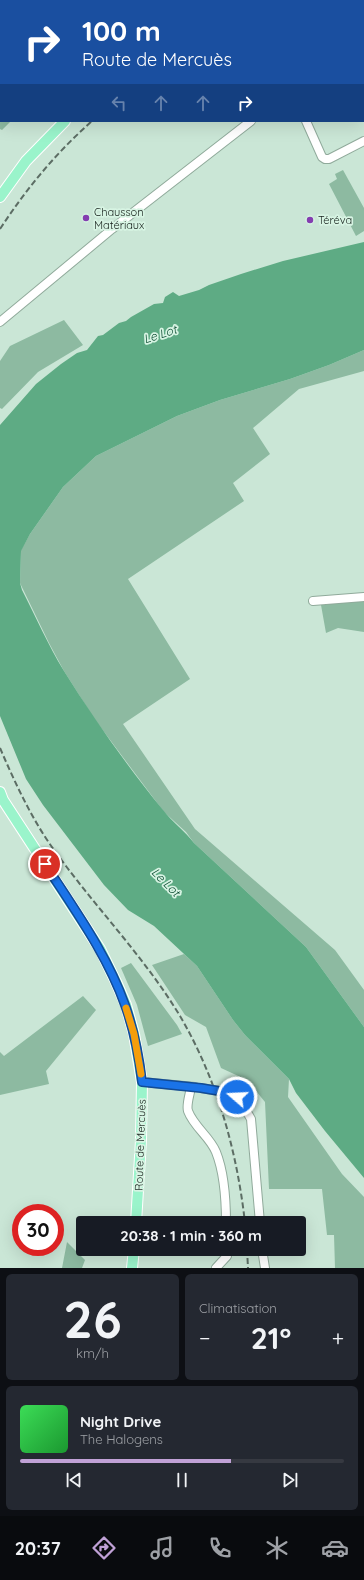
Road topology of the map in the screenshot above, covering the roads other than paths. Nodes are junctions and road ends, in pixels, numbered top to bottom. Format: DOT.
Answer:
graph roads {
  1 [pos="64,122"];
  2 [pos="250,122"];
  3 [pos="306,122"];
  4 [pos="364,141"];
  5 [pos="0,197"];
  6 [pos="0,322"];
  7 [pos="364,597"];
  8 [pos="313,601"];
  9 [pos="0,792"];
  10 [pos="142,1082"];
  11 [pos="191,1087"];
  12 [pos="136,1216"];
  13 [pos="226,1216"];
  14 [pos="259,1216"];
  15 [pos="133,1256"];
  16 [pos="227,1256"];
  17 [pos="263,1256"];
  18 [pos="132,1268"];
  19 [pos="216,1268"];
  20 [pos="265,1268"];
  1 -- 5 [label="main road"];
  2 -- 6 [label="street"];
  3 -- 4 [label="street"];
  7 -- 8 [label="street"];
  9 -- 10 [label="main road, Route de Mercuès"];
  10 -- 11 [label="street"];
  10 -- 12 [label="main road, Route de Mercuès"];
  11 -- 13 [label="street"];
  11 -- 14 [label="street, bridge"];
  15 -- 18 [label="main road"];
  16 -- 19 [label="street"];
  17 -- 20 [label="street"];
}
